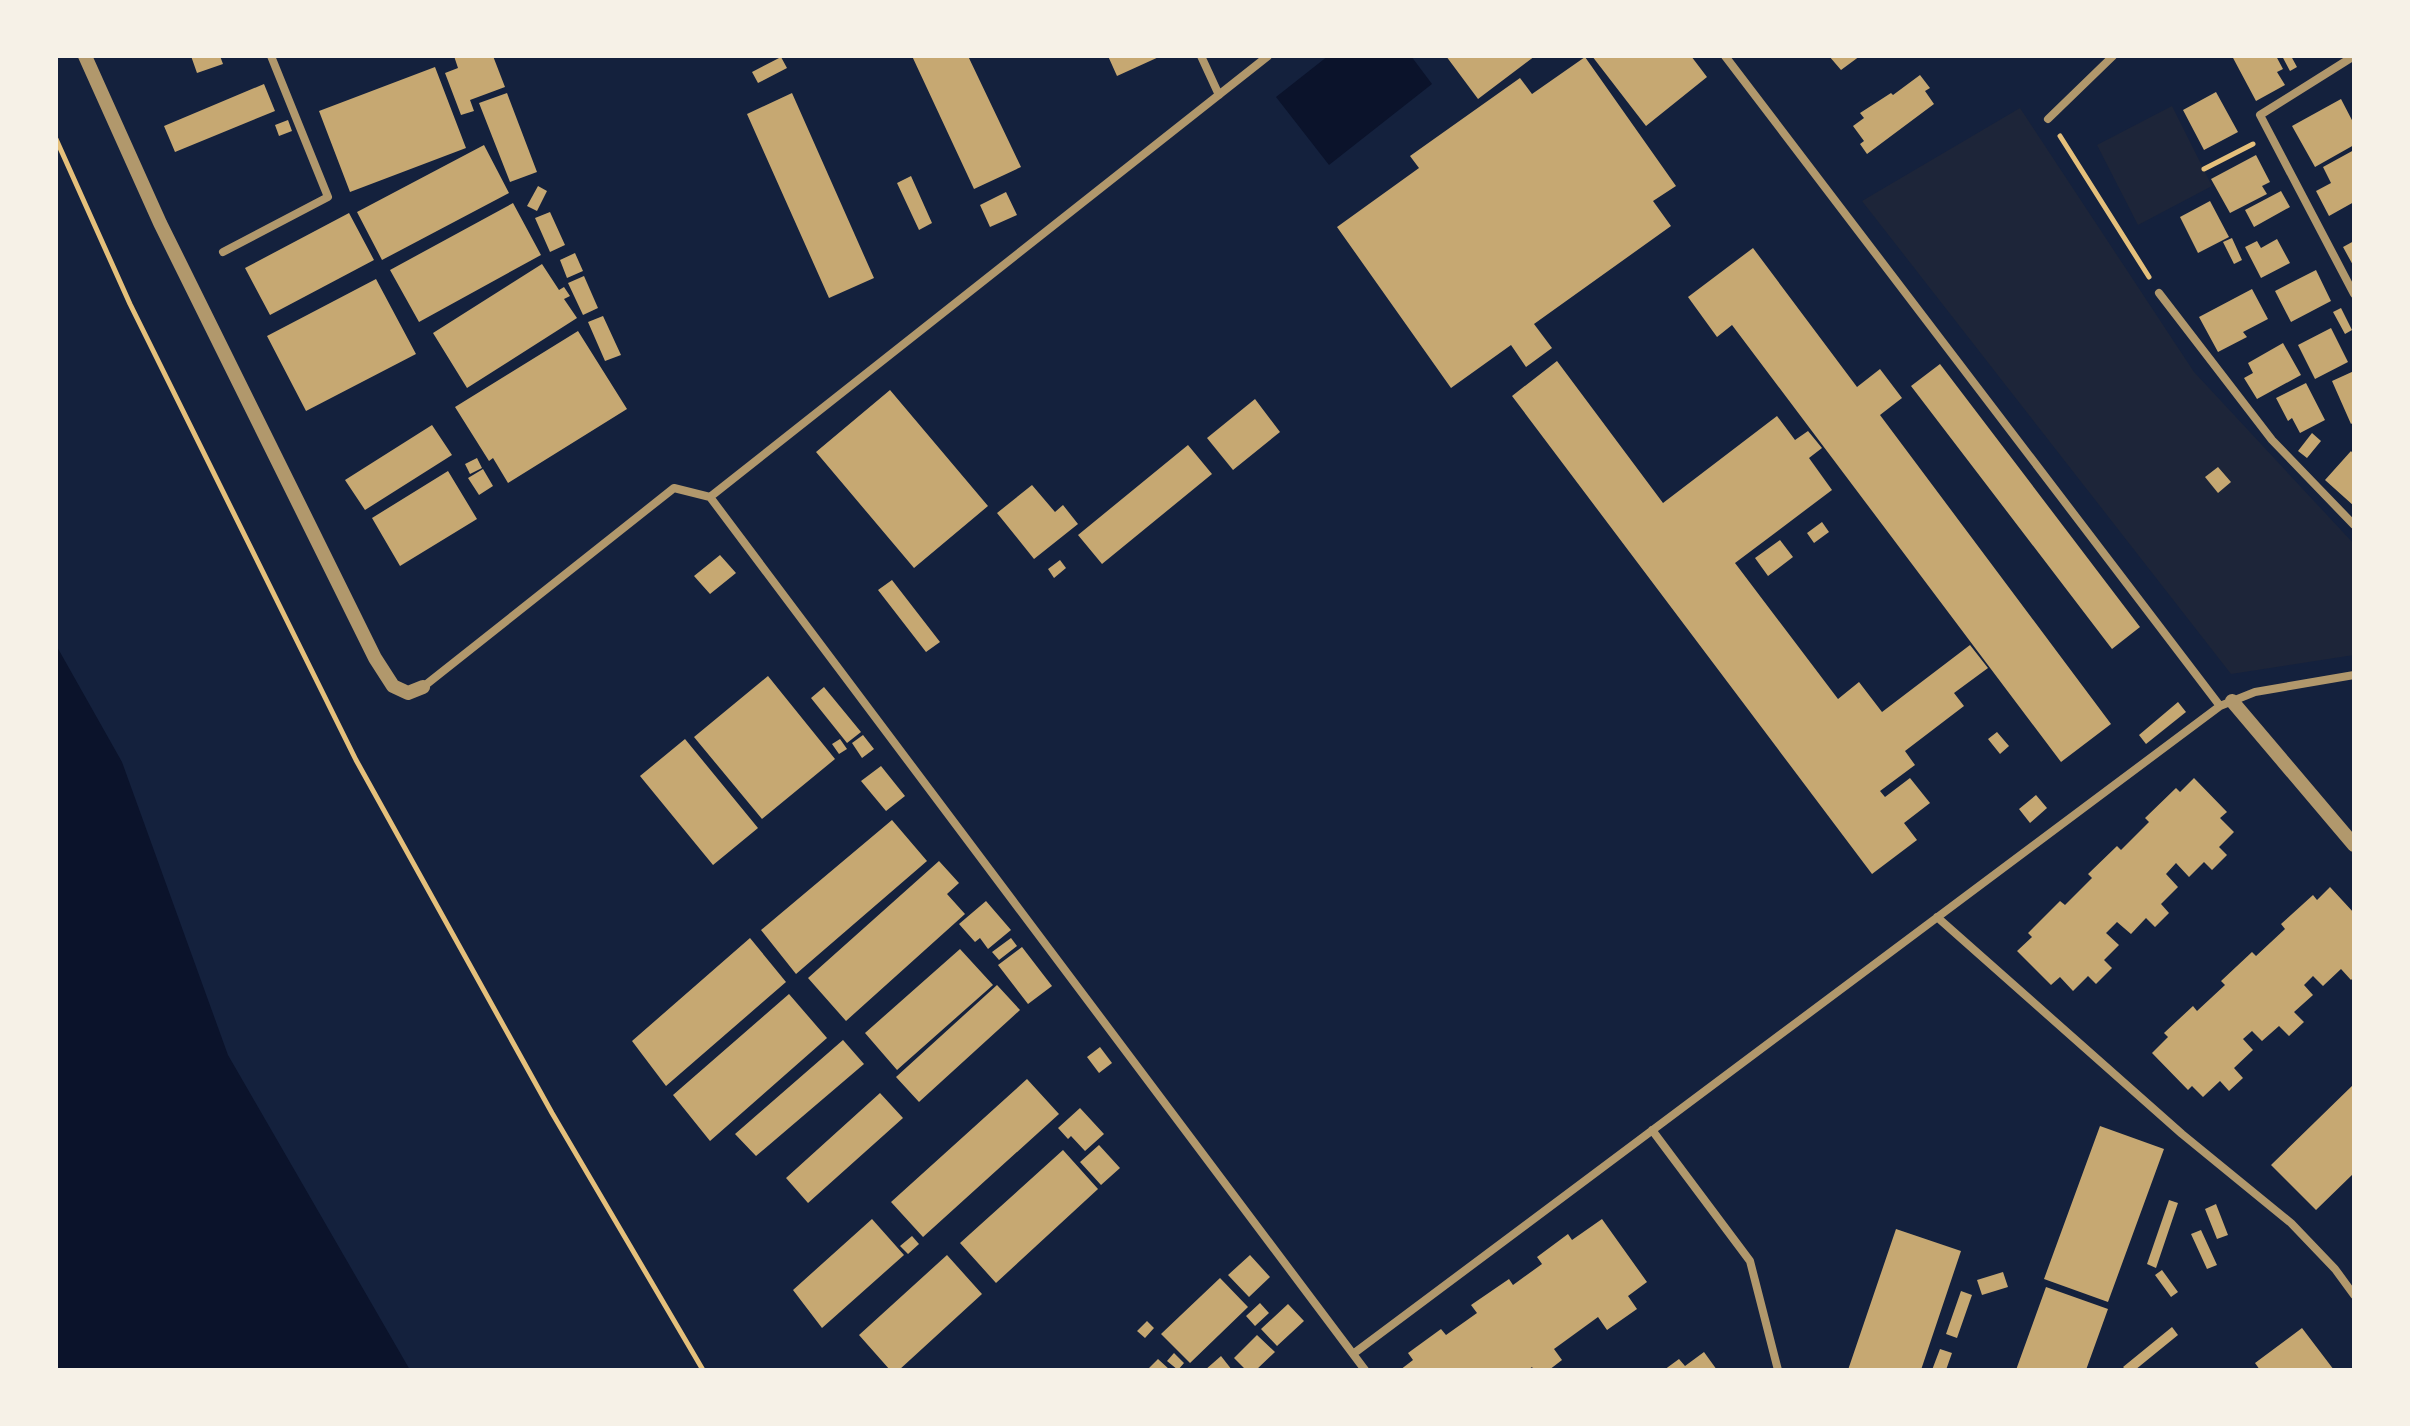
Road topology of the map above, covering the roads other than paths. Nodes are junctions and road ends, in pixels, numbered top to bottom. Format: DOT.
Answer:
graph roads {
  1 [pos="85,56"];
  2 [pos="271,56"];
  3 [pos="1201,56"];
  4 [pos="1268,56"];
  5 [pos="1725,56"];
  6 [pos="2113,56"];
  7 [pos="2354,56"];
  8 [pos="1219,95"];
  9 [pos="2048,119"];
  10 [pos="223,252"];
  11 [pos="2159,293"];
  12 [pos="2354,294"];
  13 [pos="710,497"];
  14 [pos="2354,525"];
  15 [pos="2354,675"];
  16 [pos="423,687"];
  17 [pos="2226,703"];
  18 [pos="2354,845"];
  19 [pos="1937,917"];
  20 [pos="1652,1130"];
  21 [pos="2354,1295"];
  22 [pos="1353,1354"];
  23 [pos="1365,1370"];
  24 [pos="1778,1370"];
  1 -- 16 [label="street"];
  2 -- 10 [label="street"];
  3 -- 8 [label="street"];
  4 -- 8 [label="street"];
  5 -- 17 [label="street"];
  6 -- 9 [label="street"];
  7 -- 12 [label="street"];
  8 -- 13 [label="street"];
  11 -- 14 [label="street"];
  13 -- 16 [label="street"];
  13 -- 22 [label="street"];
  15 -- 17 [label="street"];
  17 -- 18 [label="street"];
  17 -- 19 [label="street"];
  19 -- 20 [label="street"];
  19 -- 21 [label="street"];
  20 -- 22 [label="street"];
  20 -- 24 [label="street"];
  22 -- 23 [label="street"];
}
